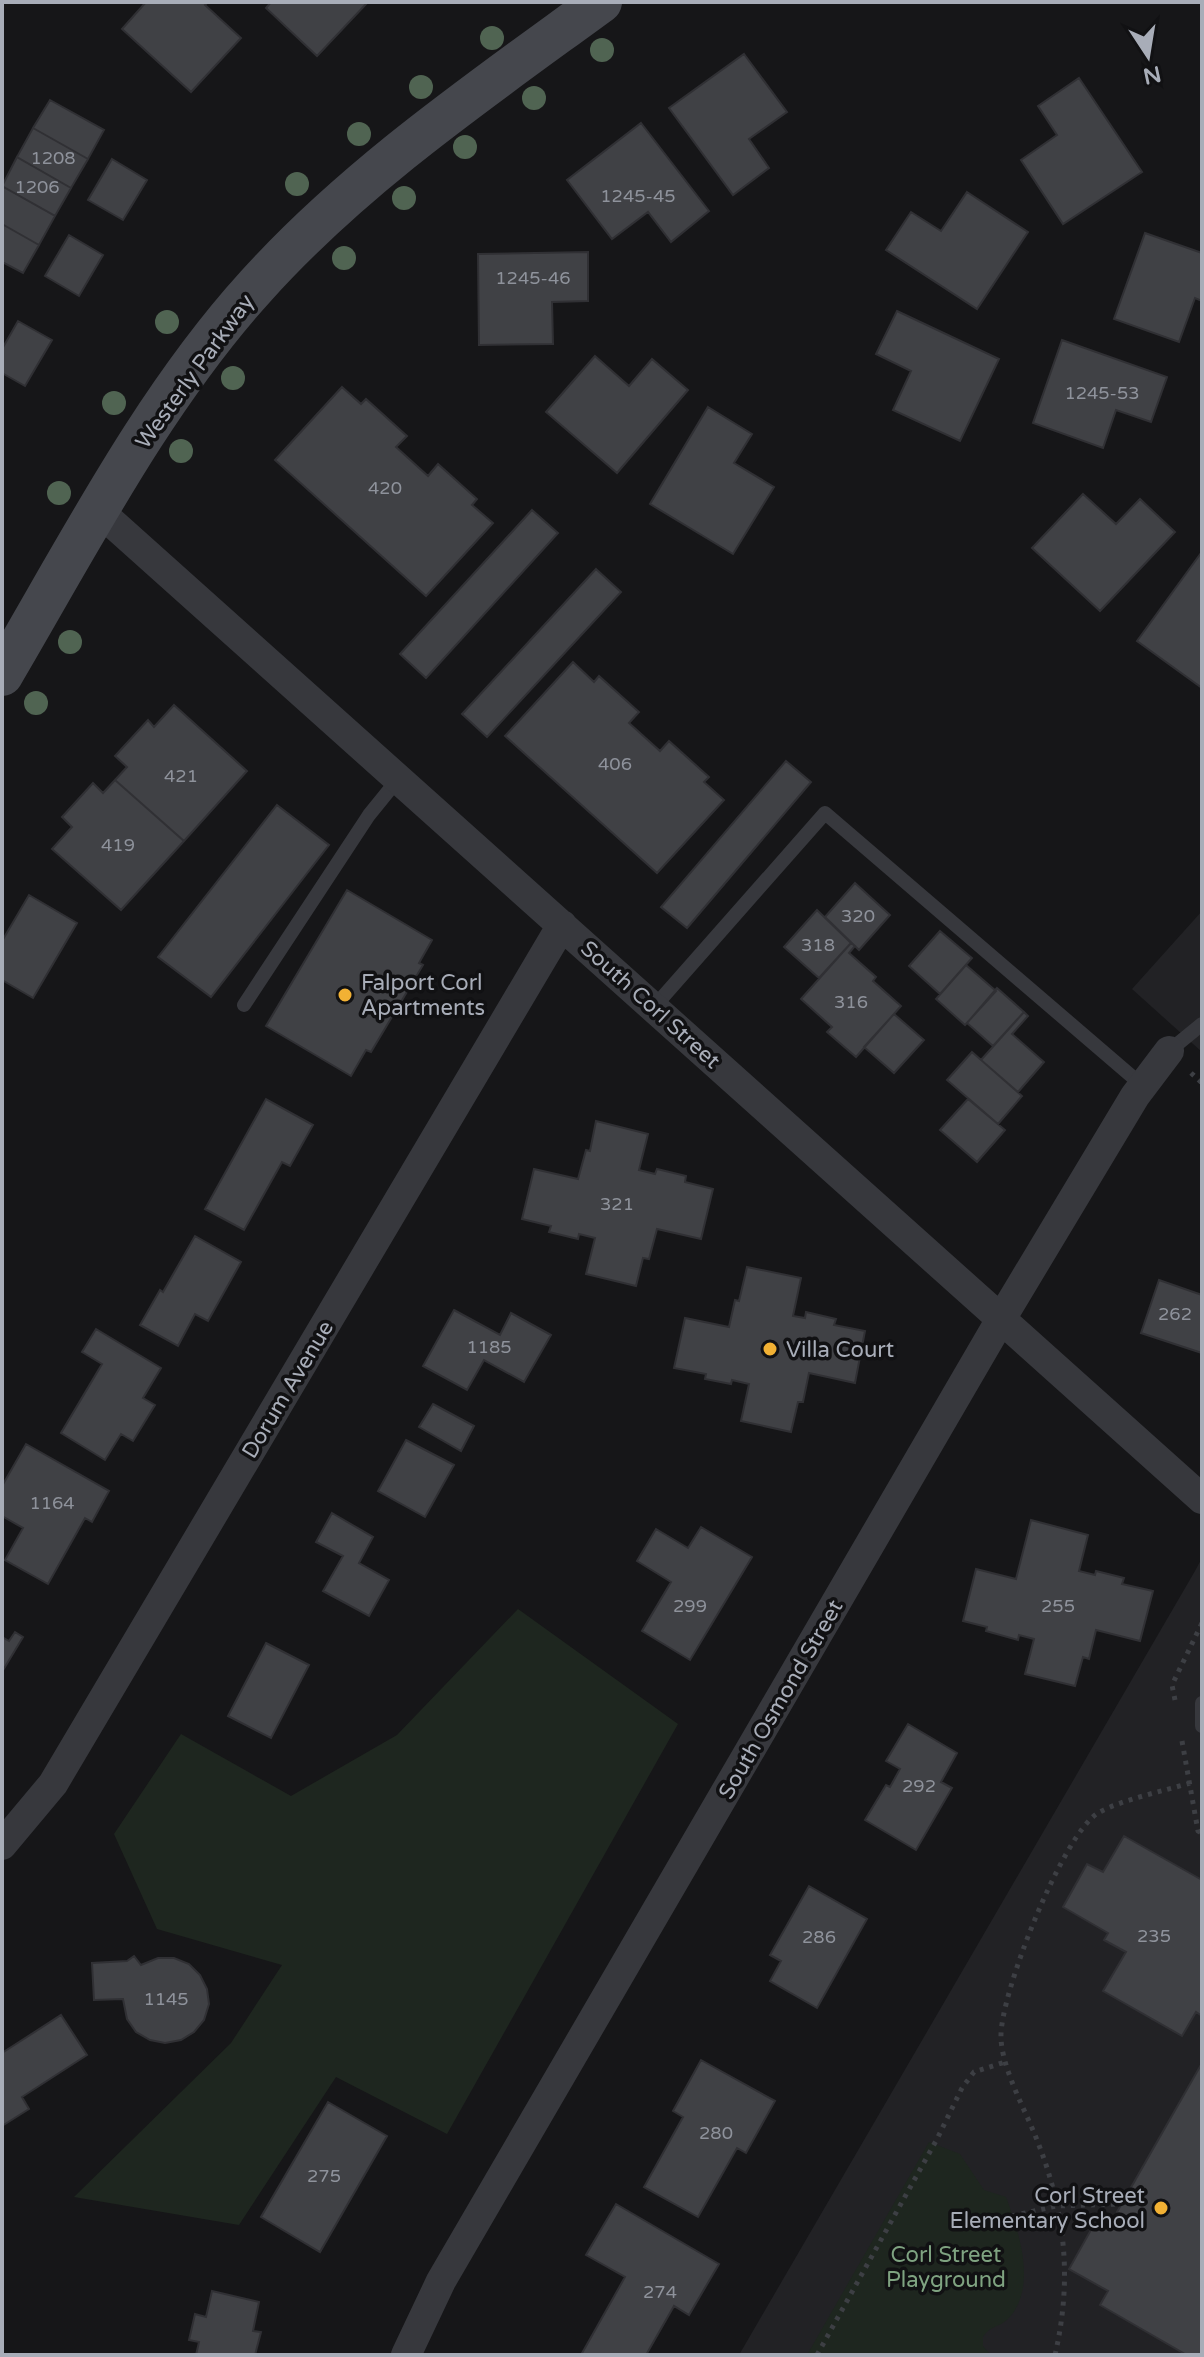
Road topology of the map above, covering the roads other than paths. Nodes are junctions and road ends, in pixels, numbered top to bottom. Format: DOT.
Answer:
graph roads {
  1 [pos="601,2"];
  2 [pos="99,511"];
  3 [pos="2,675"];
  4 [pos="399,778"];
  5 [pos="562,925"];
  6 [pos="244,1005"];
  7 [pos="654,1007"];
  8 [pos="1202,1024"];
  9 [pos="1169,1051"];
  10 [pos="1143,1086"];
  11 [pos="1001,1319"];
  12 [pos="1202,1499"];
  13 [pos="1202,1703"];
  14 [pos="1202,1726"];
  15 [pos="2,1845"];
  16 [pos="406,2355"];
  1 -- 2 [label="main road, Westerly Parkway"];
  2 -- 3 [label="main road, Westerly Parkway"];
  2 -- 4 [label="street, South Corl Street"];
  4 -- 5 [label="street, South Corl Street"];
  4 -- 6 [label="lane"];
  5 -- 7 [label="street, South Corl Street"];
  5 -- 15 [label="street, Dorum Avenue"];
  7 -- 10 [label="lane"];
  7 -- 11 [label="street, South Corl Street"];
  8 -- 9 [label="lane"];
  9 -- 10 [label="street, South Osmond Street"];
  10 -- 11 [label="street, South Osmond Street"];
  11 -- 12 [label="street, South Corl Street"];
  11 -- 16 [label="street, South Osmond Street"];
  13 -- 14 [label="lane"];
}
